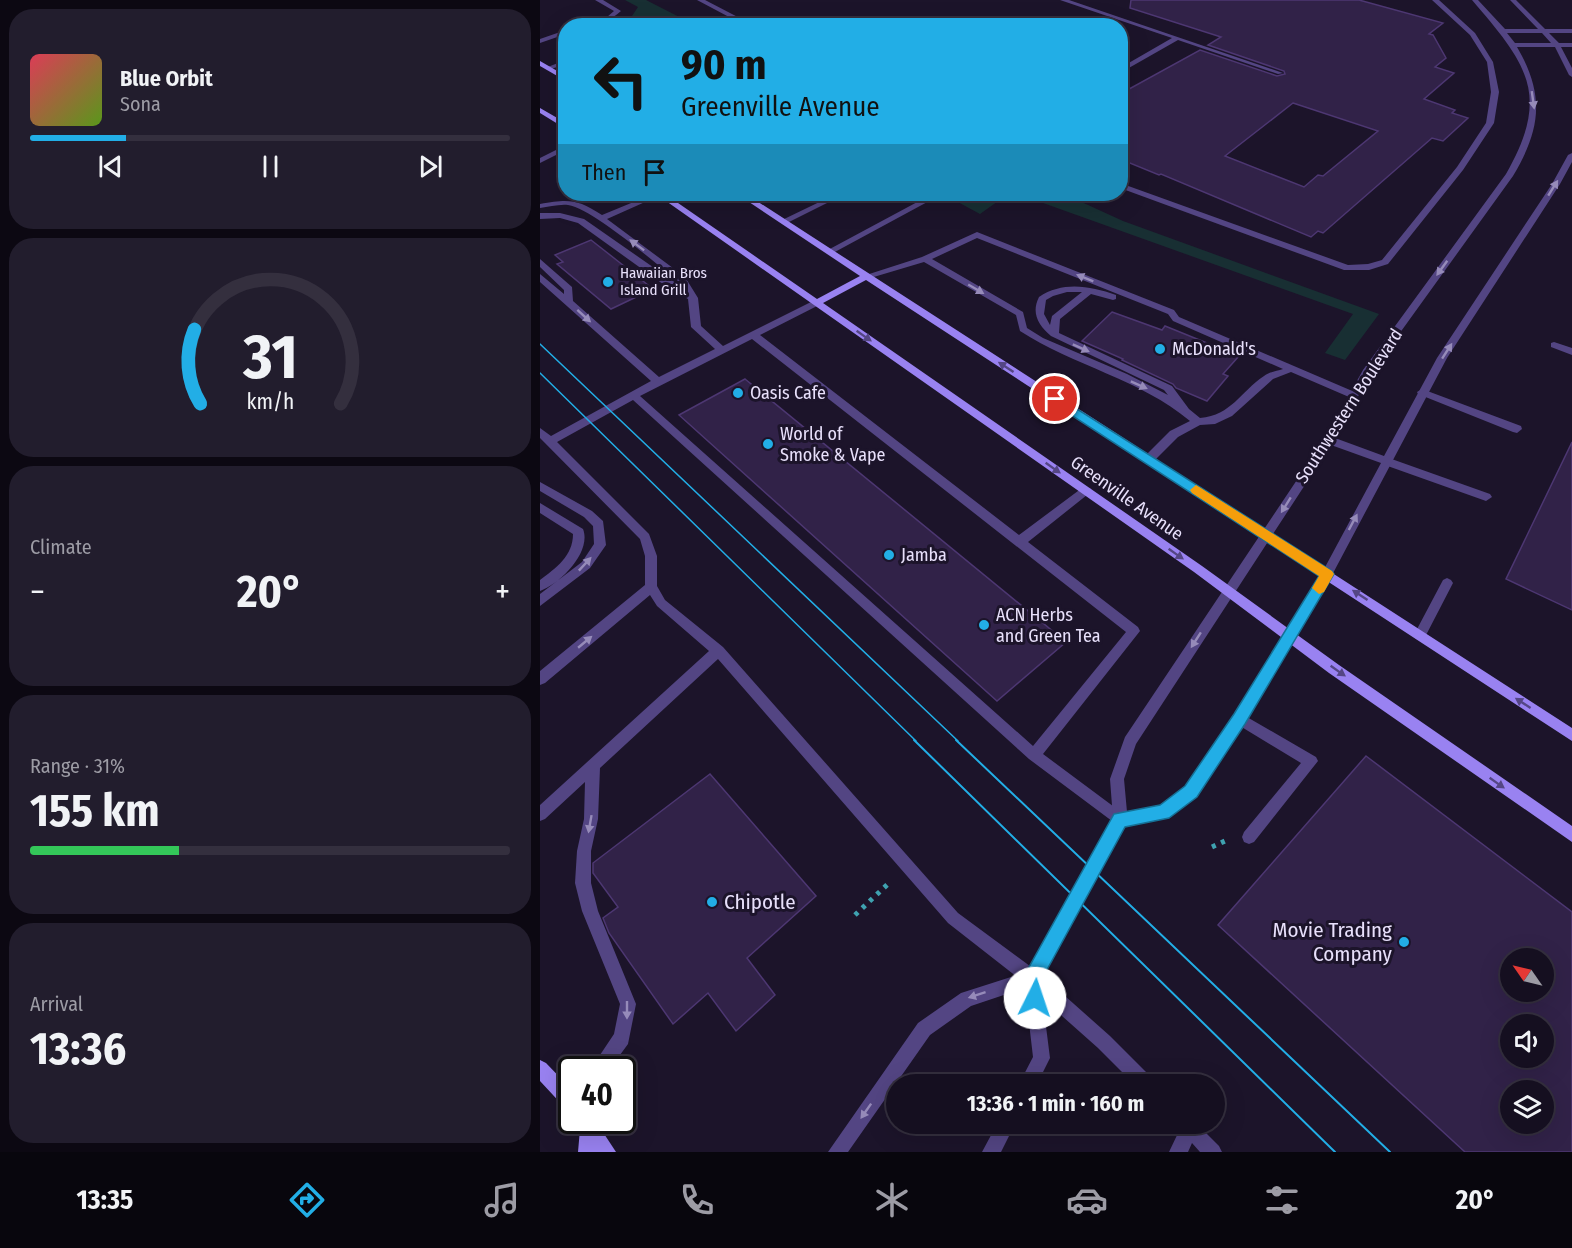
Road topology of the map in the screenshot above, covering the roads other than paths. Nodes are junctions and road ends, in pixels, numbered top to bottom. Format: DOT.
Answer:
graph roads {
  1 [pos="598,0"];
  2 [pos="700,0"];
  3 [pos="1063,0"];
  4 [pos="1435,0"];
  5 [pos="1474,0"];
  6 [pos="1513,0"];
  7 [pos="609,18"];
  8 [pos="736,18"];
  9 [pos="1119,18"];
  10 [pos="1128,21"];
  11 [pos="1505,31"];
  12 [pos="1545,31"];
  13 [pos="1572,31"];
  14 [pos="558,35"];
  15 [pos="1177,38"];
  16 [pos="540,41"];
  17 [pos="1515,45"];
  18 [pos="1557,45"];
  19 [pos="1572,45"];
  20 [pos="540,63"];
  21 [pos="558,65"];
  22 [pos="1128,66"];
  23 [pos="548,68"];
  24 [pos="1280,73"];
  25 [pos="558,74"];
  26 [pos="1572,75"];
  27 [pos="540,110"];
  28 [pos="558,122"];
  29 [pos="558,151"];
  30 [pos="1572,155"];
  31 [pos="540,161"];
  32 [pos="1128,188"];
  33 [pos="643,201"];
  34 [pos="670,201"];
  35 [pos="752,201"];
  36 [pos="826,201"];
  37 [pos="925,201"];
  38 [pos="540,206"];
  39 [pos="540,216"];
  40 [pos="601,218"];
  41 [pos="784,221"];
  42 [pos="830,251"];
  43 [pos="925,259"];
  44 [pos="540,262"];
  45 [pos="867,276"];
  46 [pos="540,278"];
  47 [pos="1088,292"];
  48 [pos="693,298"];
  49 [pos="568,302"];
  50 [pos="816,303"];
  51 [pos="1176,320"];
  52 [pos="1054,334"];
  53 [pos="755,336"];
  54 [pos="1554,345"];
  55 [pos="723,350"];
  56 [pos="1572,352"];
  57 [pos="1292,369"];
  58 [pos="658,382"];
  59 [pos="1422,392"];
  60 [pos="1353,395"];
  61 [pos="634,396"];
  62 [pos="1184,409"];
  63 [pos="1198,423"];
  64 [pos="1517,429"];
  65 [pos="545,437"];
  66 [pos="1329,440"];
  67 [pos="1148,460"];
  68 [pos="1386,461"];
  69 [pos="540,486"];
  70 [pos="1086,491"];
  71 [pos="1486,497"];
  72 [pos="540,507"];
  73 [pos="1267,535"];
  74 [pos="1019,542"];
  75 [pos="1327,574"];
  76 [pos="1447,583"];
  77 [pos="540,586"];
  78 [pos="651,587"];
  79 [pos="1228,591"];
  80 [pos="540,601"];
  81 [pos="1420,635"];
  82 [pos="1290,637"];
  83 [pos="718,651"];
  84 [pos="540,679"];
  85 [pos="1240,719"];
  86 [pos="1572,735"];
  87 [pos="1034,755"];
  88 [pos="593,766"];
  89 [pos="540,814"];
  90 [pos="1120,820"];
  91 [pos="1572,835"];
  92 [pos="1249,837"];
  93 [pos="1032,978"];
  94 [pos="608,1056"];
  95 [pos="540,1069"];
  96 [pos="1033,1074"];
  97 [pos="1136,1074"];
  98 [pos="558,1088"];
  99 [pos="587,1134"];
  100 [pos="594,1134"];
  101 [pos="1001,1134"];
  102 [pos="1185,1134"];
  103 [pos="1196,1134"];
  104 [pos="587,1152"];
  105 [pos="607,1152"];
  106 [pos="837,1152"];
  107 [pos="991,1152"];
  108 [pos="1178,1152"];
  109 [pos="1213,1152"];
  1 -- 7 [label="street"];
  2 -- 8 [label="street"];
  3 -- 9 [label="street"];
  4 -- 32 [label="street"];
  5 -- 11 [label="street, Southwestern Boulevard"];
  6 -- 12 [label="street"];
  10 -- 15 [label="street"];
  11 -- 12 [label="street"];
  11 -- 17 [label="street, Southwestern Boulevard"];
  12 -- 13 [label="street"];
  12 -- 18 [label="street"];
  14 -- 16 [label="street"];
  15 -- 22 [label="street"];
  15 -- 24 [label="street"];
  17 -- 18 [label="street"];
  17 -- 60 [label="street, Southwestern Boulevard, one-way"];
  18 -- 19 [label="street"];
  18 -- 26 [label="street"];
  20 -- 23 [label="main road"];
  21 -- 23 [label="street"];
  23 -- 25 [label="main road"];
  27 -- 28 [label="main road"];
  29 -- 31 [label="street"];
  59 -- 30 [label="street, one-way"];
  33 -- 40 [label="street"];
  34 -- 50 [label="main road, Greenville Avenue"];
  35 -- 41 [label="main road"];
  36 -- 41 [label="street"];
  37 -- 42 [label="street"];
  38 -- 40 [label="street"];
  39 -- 48 [label="street"];
  48 -- 40 [label="street, one-way"];
  41 -- 42 [label="main road"];
  42 -- 45 [label="main road"];
  43 -- 45 [label="street"];
  51 -- 43 [label="street, one-way"];
  43 -- 62 [label="street, one-way"];
  44 -- 49 [label="street"];
  45 -- 50 [label="main road"];
  67 -- 45 [label="main road, one-way"];
  46 -- 49 [label="street"];
  47 -- 51 [label="street"];
  47 -- 52 [label="street"];
  47 -- 52 [label="street"];
  48 -- 55 [label="street"];
  49 -- 58 [label="street, one-way"];
  50 -- 53 [label="street"];
  50 -- 70 [label="main road, Greenville Avenue, one-way"];
  51 -- 57 [label="street"];
  52 -- 62 [label="street, one-way"];
  53 -- 55 [label="street"];
  53 -- 74 [label="street"];
  54 -- 56 [label="street"];
  55 -- 58 [label="street"];
  57 -- 60 [label="street"];
  57 -- 63 [label="street"];
  58 -- 61 [label="street"];
  59 -- 64 [label="street"];
  59 -- 68 [label="street"];
  60 -- 66 [label="street, Southwestern Boulevard"];
  61 -- 65 [label="street"];
  61 -- 87 [label="street"];
  62 -- 63 [label="street"];
  63 -- 67 [label="street"];
  65 -- 78 [label="street"];
  66 -- 68 [label="street"];
  66 -- 73 [label="street, Southwestern Boulevard, one-way"];
  67 -- 73 [label="main road"];
  68 -- 71 [label="street"];
  75 -- 68 [label="street, one-way"];
  80 -- 69 [label="street, one-way"];
  70 -- 74 [label="street"];
  70 -- 79 [label="main road, Greenville Avenue, one-way"];
  72 -- 77 [label="street"];
  73 -- 75 [label="main road"];
  73 -- 79 [label="street, Southwestern Boulevard"];
  74 -- 87 [label="street"];
  81 -- 75 [label="main road, one-way"];
  75 -- 82 [label="street"];
  76 -- 81 [label="street"];
  78 -- 83 [label="street"];
  84 -- 78 [label="street, one-way"];
  79 -- 82 [label="main road, Greenville Avenue"];
  79 -- 90 [label="street, Southwestern Boulevard, one-way"];
  86 -- 81 [label="main road, one-way"];
  82 -- 85 [label="street"];
  82 -- 91 [label="main road, Greenville Avenue, one-way"];
  83 -- 88 [label="street"];
  83 -- 93 [label="street"];
  85 -- 90 [label="street"];
  85 -- 92 [label="street"];
  87 -- 90 [label="street"];
  88 -- 89 [label="street"];
  88 -- 94 [label="street, one-way"];
  90 -- 93 [label="street"];
  93 -- 96 [label="street"];
  93 -- 97 [label="street"];
  93 -- 106 [label="street, one-way"];
  95 -- 98 [label="main road"];
  99 -- 104 [label="main road"];
  100 -- 105 [label="main road"];
  101 -- 107 [label="street"];
  102 -- 108 [label="street"];
  103 -- 109 [label="street"];
}
